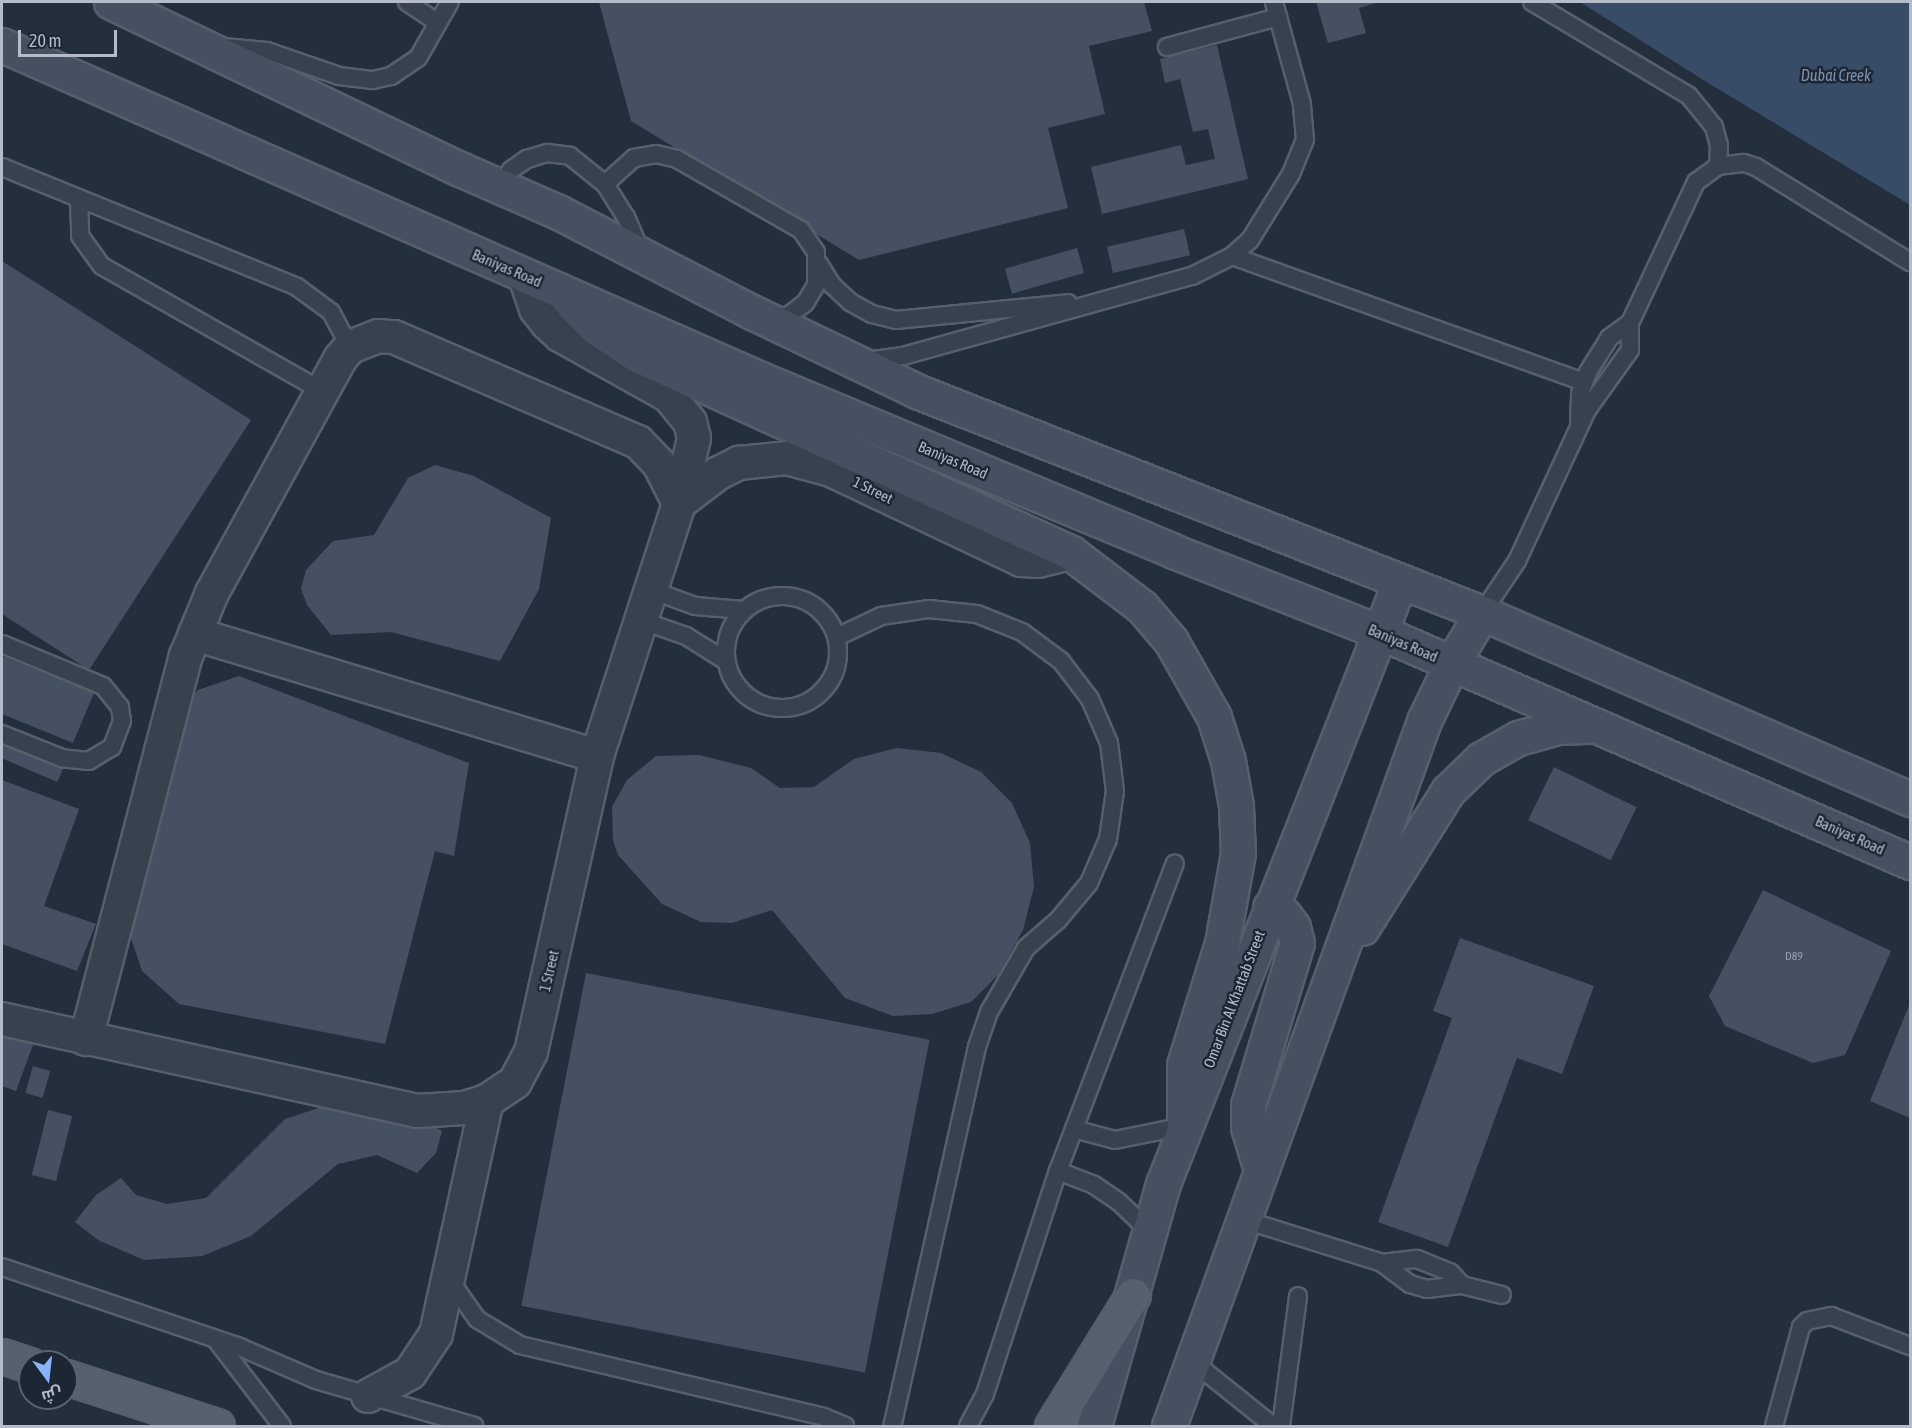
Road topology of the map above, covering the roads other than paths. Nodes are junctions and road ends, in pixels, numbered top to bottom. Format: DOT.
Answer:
graph roads {
  1 [pos="111,2"];
  2 [pos="407,2"];
  3 [pos="450,2"];
  4 [pos="1533,2"];
  5 [pos="1276,9"];
  6 [pos="437,22"];
  7 [pos="2,45"];
  8 [pos="1167,47"];
  9 [pos="208,48"];
  10 [pos="1718,166"];
  11 [pos="2,167"];
  12 [pos="604,184"];
  13 [pos="500,187"];
  14 [pos="79,199"];
  15 [pos="641,253"];
  16 [pos="1232,256"];
  17 [pos="1911,262"];
  18 [pos="819,264"];
  19 [pos="525,276"];
  20 [pos="560,289"];
  21 [pos="1120,297"];
  22 [pos="768,320"];
  23 [pos="1630,323"];
  24 [pos="350,347"];
  25 [pos="854,362"];
  26 [pos="1583,381"];
  27 [pos="322,391"];
  28 [pos="1579,425"];
  29 [pos="679,504"];
  30 [pos="1071,554"];
  31 [pos="1400,581"];
  32 [pos="651,590"];
  33 [pos="743,610"];
  34 [pos="1482,614"];
  35 [pos="640,620"];
  36 [pos="1380,632"];
  37 [pos="195,634"];
  38 [pos="837,637"];
  39 [pos="2,644"];
  40 [pos="726,661"];
  41 [pos="1452,663"];
  42 [pos="1601,726"];
  43 [pos="2,734"];
  44 [pos="597,756"];
  45 [pos="1911,799"];
  46 [pos="1911,862"];
  47 [pos="1175,863"];
  48 [pos="1270,907"];
  49 [pos="1324,991"];
  50 [pos="2,1018"];
  51 [pos="86,1039"];
  52 [pos="487,1101"];
  53 [pos="1184,1126"];
  54 [pos="1074,1130"];
  55 [pos="1261,1170"];
  56 [pos="1058,1171"];
  57 [pos="1242,1219"];
  58 [pos="1149,1231"];
  59 [pos="1382,1263"];
  60 [pos="2,1267"];
  61 [pos="448,1278"];
  62 [pos="1462,1285"];
  63 [pos="1133,1295"];
  64 [pos="1502,1295"];
  65 [pos="1298,1296"];
  66 [pos="216,1340"];
  67 [pos="1911,1346"];
  68 [pos="2,1356"];
  69 [pos="1192,1360"];
  70 [pos="18,1361"];
  71 [pos="78,1381"];
  72 [pos="368,1396"];
  73 [pos="217,1426"];
  74 [pos="282,1426"];
  75 [pos="474,1426"];
  76 [pos="845,1426"];
  77 [pos="892,1426"];
  78 [pos="968,1426"];
  79 [pos="1052,1426"];
  80 [pos="1094,1426"];
  81 [pos="1169,1426"];
  82 [pos="1274,1426"];
  83 [pos="1281,1426"];
  84 [pos="1774,1426"];
  1 -- 9 [label="main road"];
  2 -- 6 [label="lane"];
  3 -- 6 [label="lane"];
  4 -- 10 [label="lane"];
  5 -- 8 [label="lane"];
  5 -- 16 [label="lane"];
  6 -- 9 [label="lane"];
  7 -- 19 [label="main road, Baniyas Road"];
  9 -- 13 [label="main road"];
  10 -- 17 [label="lane"];
  10 -- 23 [label="lane"];
  11 -- 14 [label="lane"];
  12 -- 13 [label="lane"];
  12 -- 15 [label="lane"];
  12 -- 18 [label="lane"];
  13 -- 15 [label="main road"];
  14 -- 24 [label="lane"];
  14 -- 27 [label="lane"];
  15 -- 22 [label="main road"];
  16 -- 21 [label="lane"];
  16 -- 26 [label="lane"];
  18 -- 21 [label="lane"];
  18 -- 22 [label="lane"];
  19 -- 20 [label="main road, Baniyas Road"];
  19 -- 29 [label="street, 1 Street"];
  20 -- 30 [label="main road"];
  20 -- 36 [label="main road, Baniyas Road"];
  21 -- 25 [label="lane"];
  22 -- 25 [label="main road"];
  23 -- 26 [label="lane"];
  23 -- 28 [label="lane"];
  24 -- 27 [label="street"];
  24 -- 29 [label="street"];
  25 -- 31 [label="main road"];
  26 -- 28 [label="lane"];
  27 -- 37 [label="street"];
  28 -- 34 [label="lane"];
  29 -- 30 [label="street, 1 Street"];
  29 -- 32 [label="street, 1 Street"];
  30 -- 53 [label="main road"];
  31 -- 34 [label="main road"];
  31 -- 36 [label="main road, Omar Bin Al Khattab Street"];
  32 -- 33 [label="lane"];
  32 -- 35 [label="street, 1 Street"];
  33 -- 38 [label="lane"];
  33 -- 40 [label="lane"];
  34 -- 41 [label="main road"];
  34 -- 45 [label="main road"];
  35 -- 40 [label="lane"];
  35 -- 44 [label="street, 1 Street"];
  36 -- 41 [label="main road, Baniyas Road"];
  36 -- 48 [label="main road, Omar Bin Al Khattab Street"];
  37 -- 44 [label="street"];
  37 -- 51 [label="street"];
  38 -- 40 [label="lane"];
  38 -- 77 [label="lane"];
  39 -- 43 [label="lane"];
  41 -- 42 [label="main road, Baniyas Road"];
  41 -- 49 [label="main road"];
  42 -- 46 [label="main road, Baniyas Road"];
  42 -- 49 [label="main road"];
  44 -- 52 [label="street, 1 Street"];
  47 -- 54 [label="lane"];
  48 -- 53 [label="main road, Omar Bin Al Khattab Street"];
  48 -- 55 [label="main road"];
  49 -- 55 [label="main road"];
  50 -- 51 [label="street, 1 Street"];
  51 -- 52 [label="street, 1 Street"];
  52 -- 61 [label="street"];
  53 -- 54 [label="lane"];
  53 -- 58 [label="main road, Omar Bin Al Khattab Street"];
  54 -- 56 [label="lane"];
  55 -- 57 [label="main road"];
  56 -- 58 [label="lane"];
  56 -- 78 [label="lane"];
  57 -- 59 [label="lane"];
  57 -- 69 [label="main road"];
  58 -- 63 [label="main road, Omar Bin Al Khattab Street"];
  59 -- 62 [label="lane"];
  59 -- 62 [label="lane"];
  60 -- 66 [label="lane"];
  61 -- 72 [label="street"];
  61 -- 76 [label="lane"];
  62 -- 64 [label="lane"];
  63 -- 79 [label="main road"];
  63 -- 80 [label="main road, Omar Bin Al Khattab Street"];
  65 -- 83 [label="lane"];
  66 -- 72 [label="lane"];
  66 -- 74 [label="lane"];
  67 -- 84 [label="lane"];
  68 -- 70 [label="main road"];
  69 -- 81 [label="main road"];
  69 -- 82 [label="lane"];
  71 -- 73 [label="main road"];
  72 -- 75 [label="lane"];
}
